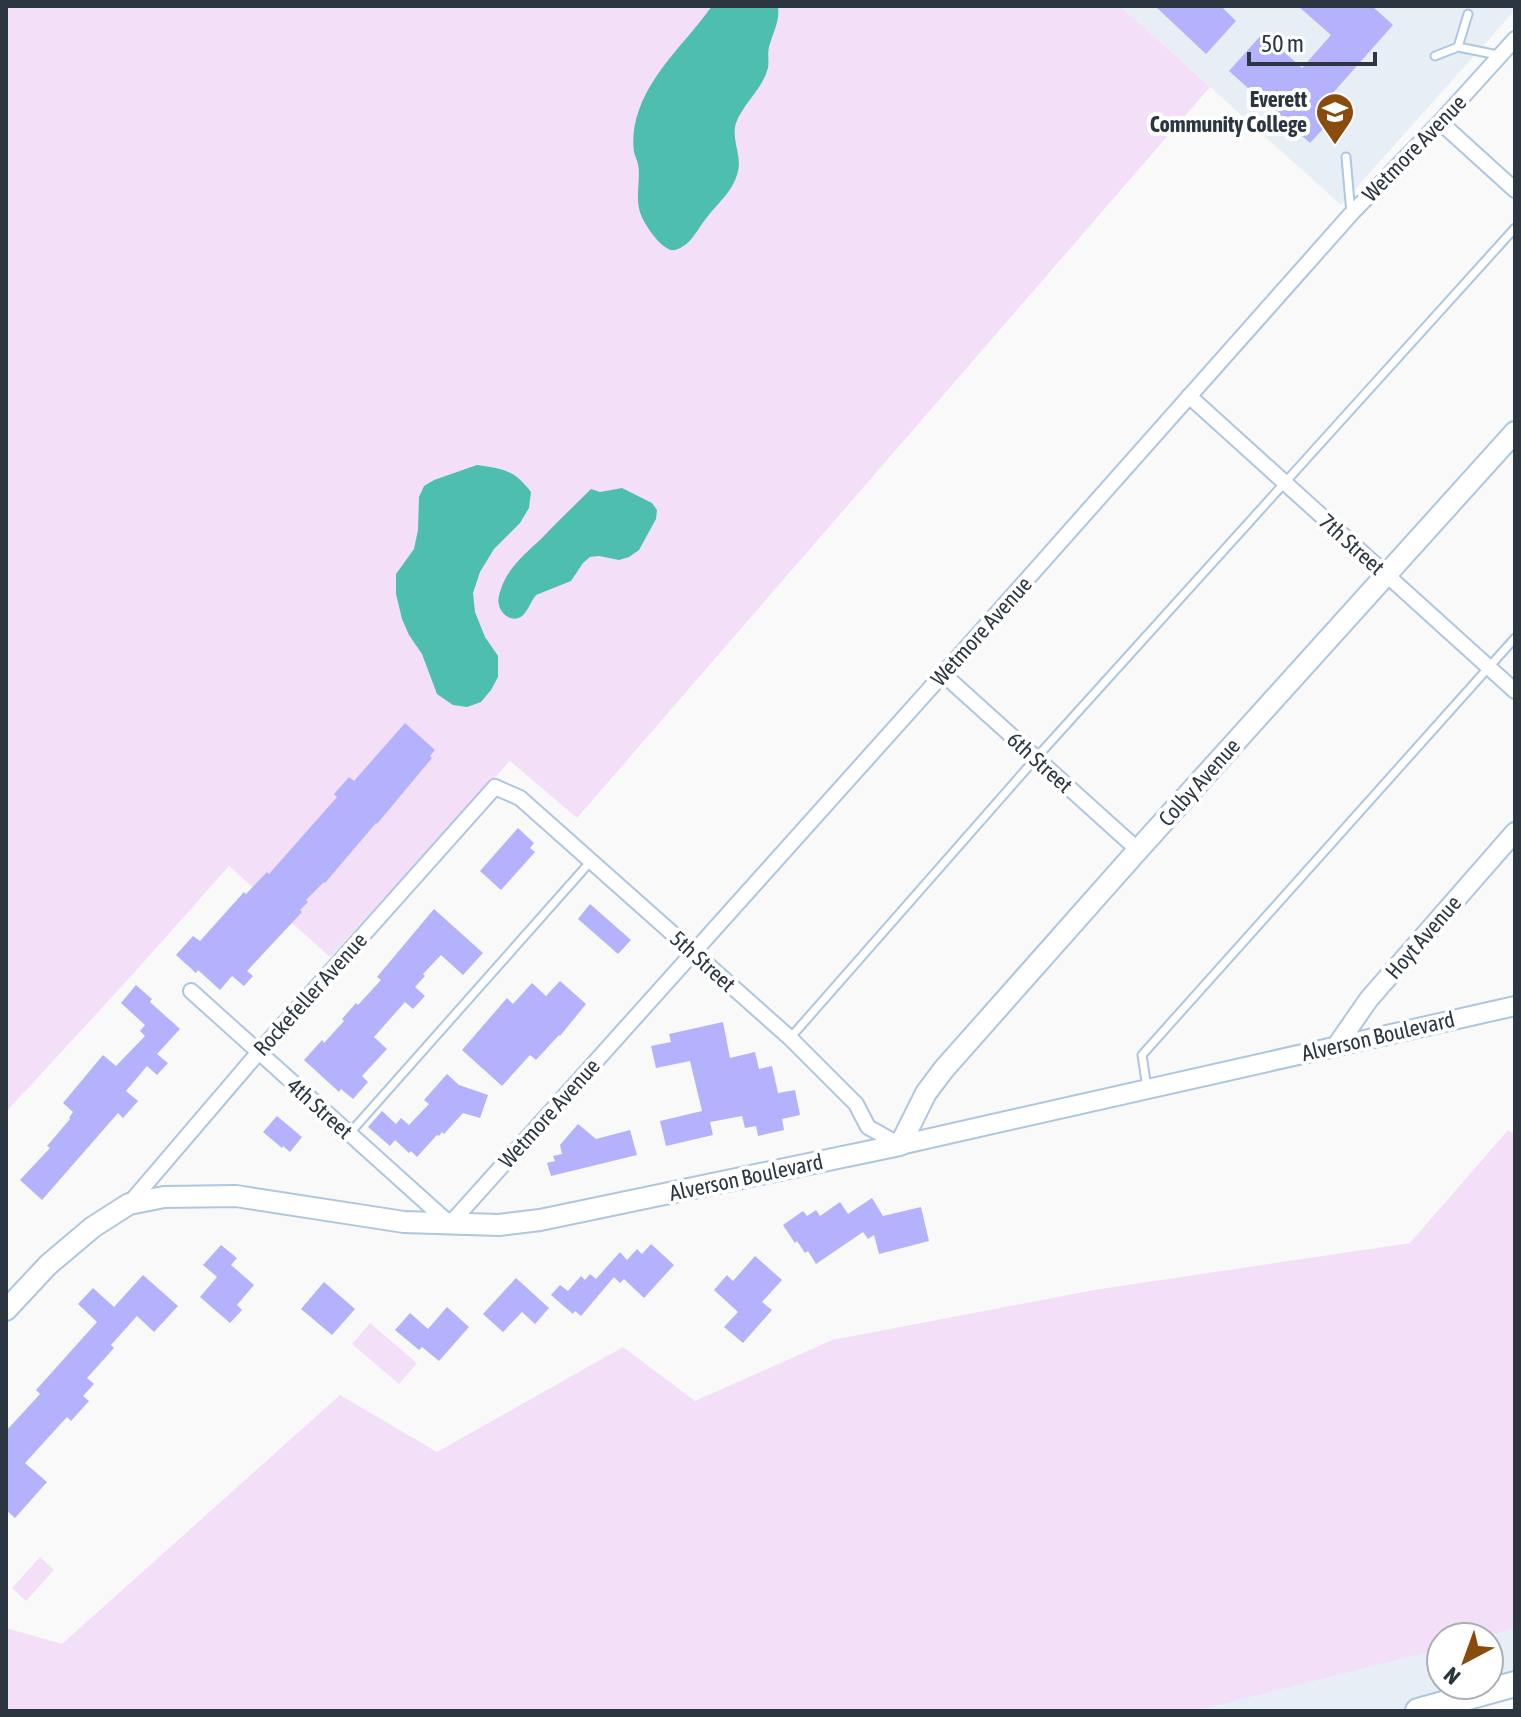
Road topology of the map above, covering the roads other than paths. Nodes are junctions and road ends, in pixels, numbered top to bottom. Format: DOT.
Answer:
graph roads {
  1 [pos="1468,14"];
  2 [pos="1515,39"];
  3 [pos="1458,47"];
  4 [pos="1435,56"];
  5 [pos="1500,56"];
  6 [pos="1440,122"];
  7 [pos="1346,157"];
  8 [pos="1515,190"];
  9 [pos="1351,214"];
  10 [pos="1515,228"];
  11 [pos="1189,396"];
  12 [pos="1515,432"];
  13 [pos="1286,484"];
  14 [pos="1386,575"];
  15 [pos="1515,638"];
  16 [pos="1488,667"];
  17 [pos="943,674"];
  18 [pos="1515,691"];
  19 [pos="1036,758"];
  20 [pos="495,787"];
  21 [pos="1515,832"];
  22 [pos="1138,850"];
  23 [pos="591,861"];
  24 [pos="692,952"];
  25 [pos="191,991"];
  26 [pos="1515,1006"];
  27 [pos="790,1038"];
  28 [pos="1337,1045"];
  29 [pos="258,1053"];
  30 [pos="1147,1088"];
  31 [pos="349,1134"];
  32 [pos="900,1145"];
  33 [pos="129,1204"];
  34 [pos="450,1224"];
  35 [pos="6,1310"];
  36 [pos="1515,1684"];
  37 [pos="1418,1711"];
  1 -- 3 [label="lane"];
  2 -- 5 [label="street, Wetmore Avenue"];
  3 -- 4 [label="lane"];
  3 -- 5 [label="lane"];
  5 -- 6 [label="street, Wetmore Avenue"];
  6 -- 8 [label="street"];
  6 -- 9 [label="street, Wetmore Avenue"];
  7 -- 9 [label="lane"];
  9 -- 11 [label="street, Wetmore Avenue"];
  10 -- 13 [label="lane"];
  11 -- 13 [label="street, 7th Street"];
  11 -- 17 [label="street, Wetmore Avenue"];
  12 -- 14 [label="main road, Colby Avenue"];
  13 -- 14 [label="street, 7th Street"];
  13 -- 19 [label="lane"];
  14 -- 16 [label="street, 7th Street"];
  14 -- 22 [label="main road, Colby Avenue"];
  15 -- 16 [label="lane"];
  16 -- 18 [label="street, 7th Street"];
  16 -- 30 [label="lane"];
  17 -- 19 [label="street, 6th Street"];
  17 -- 24 [label="street, Wetmore Avenue"];
  19 -- 22 [label="street, 6th Street"];
  19 -- 27 [label="lane"];
  20 -- 23 [label="street, 5th Street"];
  20 -- 29 [label="street, Rockefeller Avenue"];
  21 -- 28 [label="street, Hoyt Avenue"];
  22 -- 32 [label="main road, Colby Avenue"];
  23 -- 24 [label="street, 5th Street"];
  23 -- 31 [label="lane"];
  24 -- 27 [label="street, 5th Street"];
  24 -- 34 [label="street, Wetmore Avenue"];
  25 -- 29 [label="street, 4th Street"];
  26 -- 28 [label="street, Alverson Boulevard"];
  27 -- 32 [label="street, 5th Street"];
  28 -- 30 [label="street, Alverson Boulevard"];
  29 -- 31 [label="street, 4th Street"];
  29 -- 33 [label="street, Rockefeller Avenue"];
  30 -- 32 [label="street, Alverson Boulevard"];
  31 -- 34 [label="street, 4th Street"];
  32 -- 34 [label="main road, Alverson Boulevard"];
  33 -- 34 [label="main road, Alverson Boulevard"];
  33 -- 35 [label="main road, Alverson Boulevard"];
  36 -- 37 [label="main road"];
}
